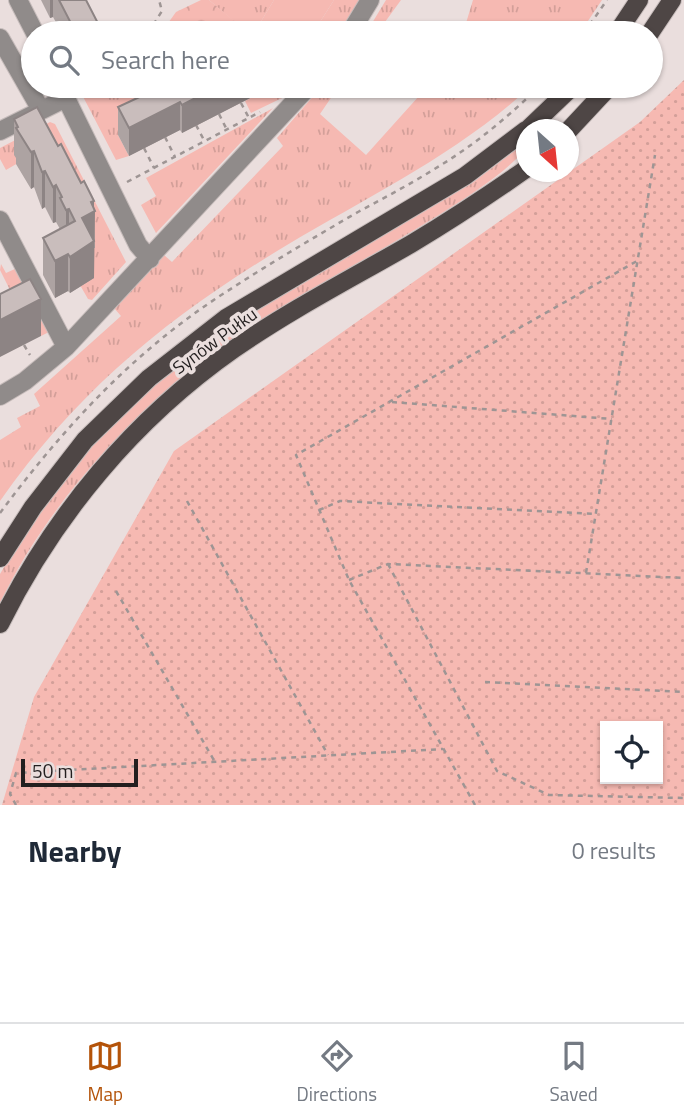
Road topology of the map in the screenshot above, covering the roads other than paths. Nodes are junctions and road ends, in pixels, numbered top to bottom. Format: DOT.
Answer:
graph roads {
  1 [pos="19,0"];
  2 [pos="370,0"];
  3 [pos="639,0"];
  4 [pos="671,0"];
  5 [pos="29,21"];
  6 [pos="357,21"];
  7 [pos="625,21"];
  8 [pos="658,21"];
  9 [pos="0,38"];
  10 [pos="21,75"];
  11 [pos="34,98"];
  12 [pos="56,98"];
  13 [pos="66,98"];
  14 [pos="298,98"];
  15 [pos="560,98"];
  16 [pos="599,98"];
  17 [pos="41,110"];
  18 [pos="538,119"];
  19 [pos="579,120"];
  20 [pos="0,131"];
  21 [pos="516,138"];
  22 [pos="516,177"];
  23 [pos="0,220"];
  24 [pos="149,259"];
  25 [pos="66,347"];
  26 [pos="0,396"];
  27 [pos="0,558"];
  28 [pos="0,624"];
  1 -- 5 [label="lane"];
  2 -- 6 [label="lane"];
  3 -- 7 [label="main road"];
  4 -- 8 [label="main road"];
  9 -- 10 [label="lane"];
  11 -- 17 [label="lane"];
  12 -- 17 [label="lane"];
  13 -- 24 [label="lane"];
  14 -- 24 [label="lane"];
  15 -- 18 [label="main road, Synów Pułku"];
  16 -- 19 [label="main road"];
  17 -- 20 [label="lane"];
  21 -- 27 [label="main road, Synów Pułku"];
  22 -- 28 [label="main road, Synów Pułku"];
  23 -- 25 [label="lane"];
  24 -- 25 [label="lane"];
  25 -- 26 [label="lane"];
}
